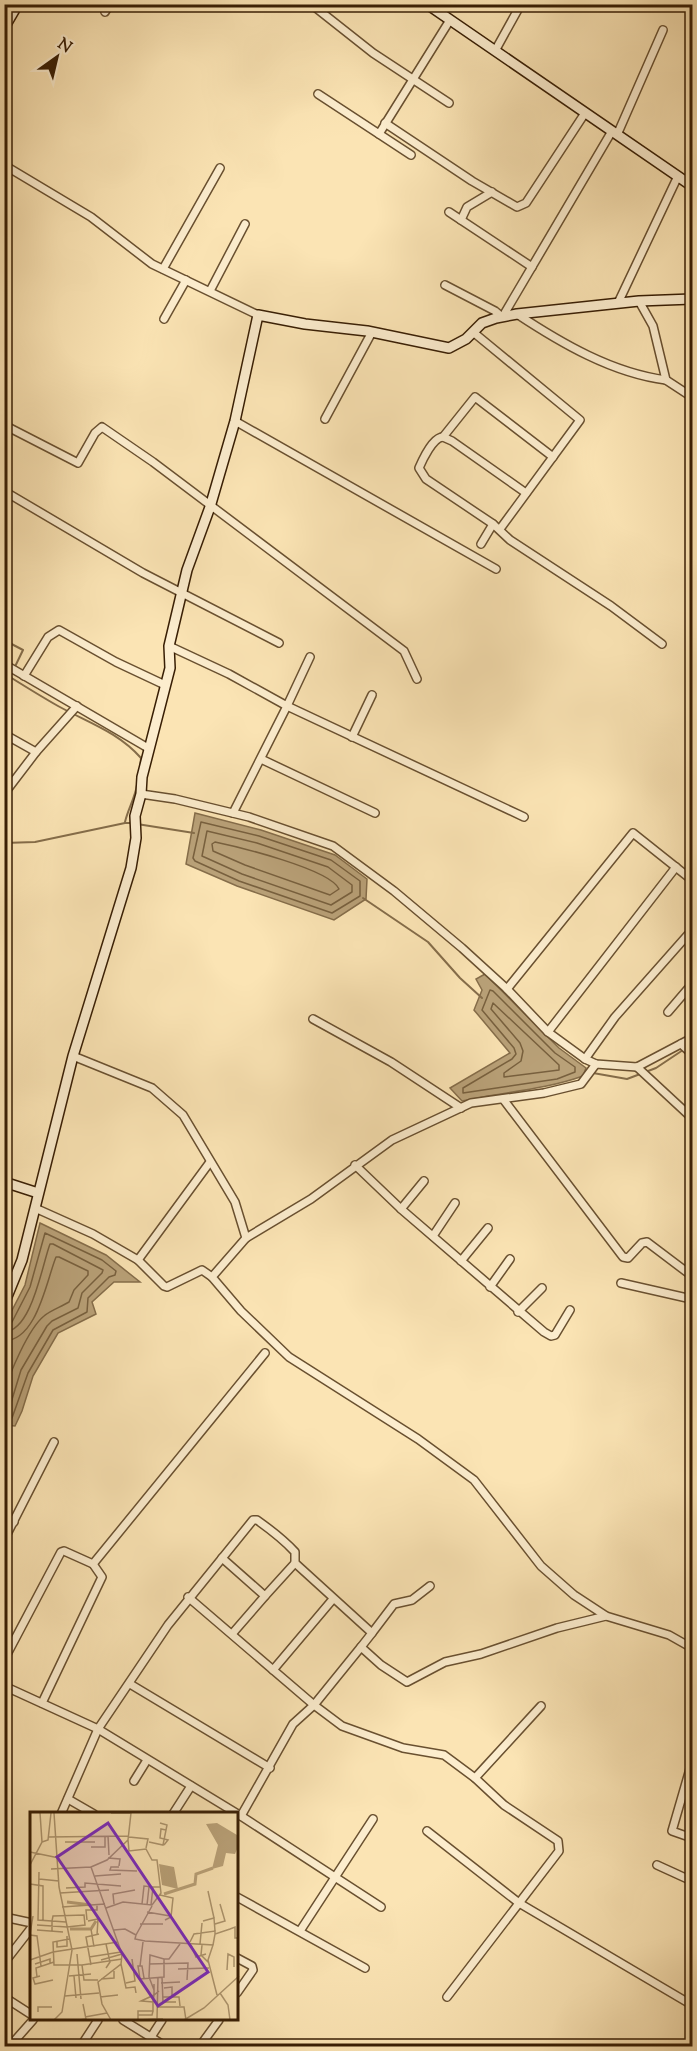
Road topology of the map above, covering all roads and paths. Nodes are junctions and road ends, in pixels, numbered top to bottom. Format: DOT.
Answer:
graph roads {
  1 [pos="18,4"];
  2 [pos="110,4"];
  3 [pos="312,4"];
  4 [pos="428,4"];
  5 [pos="521,4"];
  6 [pos="105,12"];
  7 [pos="450,20"];
  8 [pos="5,25"];
  9 [pos="663,30"];
  10 [pos="495,51"];
  11 [pos="412,79"];
  12 [pos="318,94"];
  13 [pos="449,103"];
  14 [pos="585,113"];
  15 [pos="385,123"];
  16 [pos="615,133"];
  17 [pos="379,134"];
  18 [pos="411,155"];
  19 [pos="4,165"];
  20 [pos="220,168"];
  21 [pos="678,176"];
  22 [pos="693,186"];
  23 [pos="492,192"];
  24 [pos="449,212"];
  25 [pos="461,220"];
  26 [pos="246,224"];
  27 [pos="532,267"];
  28 [pos="163,269"];
  29 [pos="186,280"];
  30 [pos="445,285"];
  31 [pos="210,291"];
  32 [pos="693,299"];
  33 [pos="639,301"];
  34 [pos="618,303"];
  35 [pos="517,314"];
  36 [pos="258,315"];
  37 [pos="502,317"];
  38 [pos="164,319"];
  39 [pos="372,332"];
  40 [pos="473,332"];
  41 [pos="666,380"];
  42 [pos="693,397"];
  43 [pos="325,419"];
  44 [pos="235,421"];
  45 [pos="4,425"];
  46 [pos="443,437"];
  47 [pos="554,457"];
  48 [pos="4,491"];
  49 [pos="526,493"];
  50 [pos="210,507"];
  51 [pos="493,524"];
  52 [pos="500,529"];
  53 [pos="481,544"];
  54 [pos="496,569"];
  55 [pos="182,592"];
  56 [pos="279,643"];
  57 [pos="662,644"];
  58 [pos="169,646"];
  59 [pos="310,657"];
  60 [pos="4,664"];
  61 [pos="24,675"];
  62 [pos="417,679"];
  63 [pos="165,685"];
  64 [pos="372,694"];
  65 [pos="77,706"];
  66 [pos="287,706"];
  67 [pos="4,734"];
  68 [pos="352,737"];
  69 [pos="148,748"];
  70 [pos="36,752"];
  71 [pos="261,759"];
  72 [pos="4,794"];
  73 [pos="141,795"];
  74 [pos="233,813"];
  75 [pos="375,813"];
  76 [pos="524,817"];
  77 [pos="676,867"];
  78 [pos="693,880"];
  79 [pos="693,930"];
  80 [pos="693,984"];
  81 [pos="507,989"];
  82 [pos="668,1012"];
  83 [pos="313,1019"];
  84 [pos="548,1032"];
  85 [pos="693,1038"];
  86 [pos="686,1048"];
  87 [pos="74,1056"];
  88 [pos="585,1059"];
  89 [pos="592,1070"];
  90 [pos="641,1071"];
  91 [pos="503,1099"];
  92 [pos="461,1108"];
  93 [pos="693,1118"];
  94 [pos="210,1162"];
  95 [pos="355,1165"];
  96 [pos="424,1181"];
  97 [pos="4,1182"];
  98 [pos="38,1193"];
  99 [pos="455,1203"];
  100 [pos="35,1208"];
  101 [pos="401,1209"];
  102 [pos="488,1228"];
  103 [pos="432,1236"];
  104 [pos="246,1238"];
  105 [pos="510,1259"];
  106 [pos="138,1260"];
  107 [pos="461,1261"];
  108 [pos="693,1276"];
  109 [pos="212,1277"];
  110 [pos="621,1283"];
  111 [pos="490,1287"];
  112 [pos="542,1288"];
  113 [pos="693,1294"];
  114 [pos="4,1304"];
  115 [pos="570,1311"];
  116 [pos="518,1312"];
  117 [pos="265,1353"];
  118 [pos="54,1442"];
  119 [pos="4,1518"];
  120 [pos="14,1522"];
  121 [pos="4,1540"];
  122 [pos="222,1558"];
  123 [pos="294,1563"];
  124 [pos="93,1564"];
  125 [pos="430,1586"];
  126 [pos="265,1596"];
  127 [pos="188,1597"];
  128 [pos="333,1599"];
  129 [pos="606,1616"];
  130 [pos="372,1633"];
  131 [pos="232,1634"];
  132 [pos="361,1647"];
  133 [pos="693,1648"];
  134 [pos="4,1660"];
  135 [pos="273,1670"];
  136 [pos="130,1684"];
  137 [pos="4,1686"];
  138 [pos="42,1703"];
  139 [pos="314,1705"];
  140 [pos="541,1706"];
  141 [pos="98,1729"];
  142 [pos="147,1760"];
  143 [pos="693,1762"];
  144 [pos="270,1768"];
  145 [pos="476,1778"];
  146 [pos="134,1781"];
  147 [pos="191,1786"];
  148 [pos="68,1799"];
  149 [pos="228,1811"];
  150 [pos="62,1812"];
  151 [pos="91,1812"];
  152 [pos="174,1812"];
  153 [pos="238,1815"];
  154 [pos="241,1816"];
  155 [pos="373,1819"];
  156 [pos="427,1831"];
  157 [pos="693,1838"];
  158 [pos="657,1865"];
  159 [pos="335,1878"];
  160 [pos="693,1881"];
  161 [pos="238,1898"];
  162 [pos="519,1903"];
  163 [pos="381,1907"];
  164 [pos="4,1917"];
  165 [pos="30,1924"];
  166 [pos="30,1928"];
  167 [pos="300,1931"];
  168 [pos="238,1959"];
  169 [pos="4,1963"];
  170 [pos="365,1968"];
  171 [pos="238,1992"];
  172 [pos="447,1996"];
  173 [pos="4,1997"];
  174 [pos="693,2005"];
  175 [pos="30,2016"];
  176 [pos="30,2020"];
  177 [pos="97,2021"];
  178 [pos="126,2021"];
  179 [pos="161,2021"];
  180 [pos="218,2021"];
  181 [pos="151,2037"];
  182 [pos="693,2041"];
  183 [pos="10,2046"];
  184 [pos="81,2046"];
  185 [pos="165,2046"];
  186 [pos="200,2046"];
  187 [pos="689,2046"];
  1 -- 8 [label="street"];
  2 -- 6 [label="street"];
  3 -- 11 [label="street"];
  4 -- 7 [label="street"];
  5 -- 10 [label="street"];
  7 -- 10 [label="street"];
  7 -- 11 [label="street"];
  9 -- 16 [label="street"];
  10 -- 14 [label="street"];
  11 -- 13 [label="street"];
  11 -- 15 [label="street"];
  12 -- 17 [label="street"];
  14 -- 16 [label="street"];
  14 -- 23 [label="street"];
  15 -- 17 [label="street"];
  15 -- 23 [label="street"];
  16 -- 21 [label="street"];
  16 -- 27 [label="street"];
  17 -- 18 [label="street"];
  19 -- 28 [label="street"];
  20 -- 28 [label="street"];
  21 -- 22 [label="street"];
  21 -- 34 [label="street"];
  23 -- 25 [label="street"];
  24 -- 25 [label="street"];
  25 -- 27 [label="street"];
  26 -- 31 [label="street"];
  27 -- 37 [label="street"];
  28 -- 29 [label="street"];
  29 -- 31 [label="street"];
  29 -- 38 [label="street"];
  30 -- 37 [label="street"];
  31 -- 36 [label="street"];
  32 -- 33 [label="street"];
  33 -- 34 [label="street"];
  33 -- 41 [label="street"];
  34 -- 35 [label="street"];
  35 -- 37 [label="street"];
  35 -- 41 [label="street"];
  36 -- 39 [label="street"];
  36 -- 44 [label="street"];
  37 -- 40 [label="street"];
  39 -- 40 [label="street"];
  39 -- 43 [label="street"];
  40 -- 47 [label="street"];
  41 -- 42 [label="street"];
  44 -- 50 [label="street"];
  44 -- 54 [label="street"];
  45 -- 50 [label="street"];
  46 -- 47 [label="street"];
  46 -- 49 [label="street"];
  46 -- 51 [label="street"];
  47 -- 49 [label="street"];
  48 -- 55 [label="street"];
  49 -- 52 [label="street"];
  50 -- 55 [label="street"];
  50 -- 62 [label="street"];
  51 -- 52 [label="street"];
  51 -- 53 [label="street"];
  52 -- 57 [label="street"];
  55 -- 56 [label="street"];
  55 -- 58 [label="street"];
  58 -- 63 [label="street"];
  58 -- 66 [label="street"];
  59 -- 66 [label="street"];
  60 -- 61 [label="street"];
  61 -- 63 [label="street"];
  61 -- 65 [label="street"];
  63 -- 69 [label="street"];
  64 -- 68 [label="street"];
  65 -- 69 [label="street"];
  65 -- 70 [label="street"];
  66 -- 68 [label="street"];
  66 -- 71 [label="street"];
  67 -- 70 [label="street"];
  68 -- 76 [label="street"];
  69 -- 73 [label="street"];
  70 -- 72 [label="street"];
  71 -- 74 [label="street"];
  71 -- 75 [label="street"];
  73 -- 74 [label="street"];
  73 -- 87 [label="street"];
  74 -- 81 [label="street"];
  77 -- 78 [label="street"];
  77 -- 81 [label="street"];
  77 -- 84 [label="street"];
  79 -- 88 [label="street"];
  80 -- 82 [label="street"];
  81 -- 84 [label="street"];
  83 -- 92 [label="street"];
  84 -- 88 [label="street"];
  85 -- 86 [label="street"];
  86 -- 90 [label="street"];
  87 -- 94 [label="street"];
  87 -- 98 [label="street"];
  88 -- 89 [label="street"];
  89 -- 90 [label="street"];
  89 -- 91 [label="street"];
  90 -- 93 [label="street"];
  91 -- 92 [label="street"];
  91 -- 108 [label="street"];
  92 -- 95 [label="street"];
  94 -- 104 [label="street"];
  94 -- 106 [label="street"];
  95 -- 101 [label="street"];
  95 -- 104 [label="street"];
  96 -- 101 [label="street"];
  97 -- 98 [label="street"];
  98 -- 100 [label="street"];
  99 -- 103 [label="street"];
  100 -- 106 [label="street"];
  100 -- 114 [label="street"];
  101 -- 103 [label="street"];
  102 -- 107 [label="street"];
  103 -- 107 [label="street"];
  104 -- 109 [label="street"];
  105 -- 111 [label="street"];
  106 -- 109 [label="street"];
  107 -- 111 [label="street"];
  109 -- 129 [label="street"];
  110 -- 113 [label="street"];
  111 -- 116 [label="street"];
  112 -- 116 [label="street"];
  115 -- 116 [label="street"];
  117 -- 124 [label="street"];
  118 -- 120 [label="street"];
  119 -- 120 [label="street"];
  120 -- 121 [label="street"];
  122 -- 123 [label="street"];
  122 -- 126 [label="street"];
  122 -- 127 [label="street"];
  123 -- 126 [label="street"];
  123 -- 128 [label="street"];
  124 -- 134 [label="street"];
  124 -- 138 [label="street"];
  125 -- 130 [label="street"];
  126 -- 131 [label="street"];
  127 -- 131 [label="street"];
  127 -- 136 [label="street"];
  128 -- 130 [label="street"];
  128 -- 135 [label="street"];
  129 -- 132 [label="street"];
  129 -- 133 [label="street"];
  130 -- 132 [label="street"];
  131 -- 135 [label="street"];
  132 -- 139 [label="street"];
  135 -- 139 [label="street"];
  136 -- 141 [label="street"];
  136 -- 144 [label="street"];
  137 -- 138 [label="street"];
  138 -- 141 [label="street"];
  139 -- 144 [label="street"];
  139 -- 145 [label="street"];
  140 -- 145 [label="street"];
  141 -- 142 [label="street"];
  141 -- 148 [label="street"];
  142 -- 146 [label="street"];
  142 -- 147 [label="street"];
  143 -- 157 [label="street"];
  144 -- 154 [label="street"];
  145 -- 162 [label="street"];
  147 -- 149 [label="street"];
  147 -- 152 [label="street"];
  148 -- 150 [label="street"];
  148 -- 151 [label="street"];
  153 -- 154 [label="street"];
  154 -- 159 [label="street"];
  155 -- 159 [label="street"];
  156 -- 162 [label="street"];
  158 -- 160 [label="street"];
  159 -- 163 [label="street"];
  159 -- 167 [label="street"];
  161 -- 167 [label="street"];
  162 -- 172 [label="street"];
  162 -- 174 [label="street"];
  164 -- 165 [label="street"];
  166 -- 169 [label="street"];
  167 -- 170 [label="street"];
  168 -- 171 [label="street"];
  173 -- 175 [label="street"];
  176 -- 183 [label="street"];
  177 -- 184 [label="street"];
  178 -- 181 [label="street"];
  179 -- 181 [label="street"];
  180 -- 186 [label="street"];
  181 -- 185 [label="street"];
  182 -- 187 [label="street"];
}
